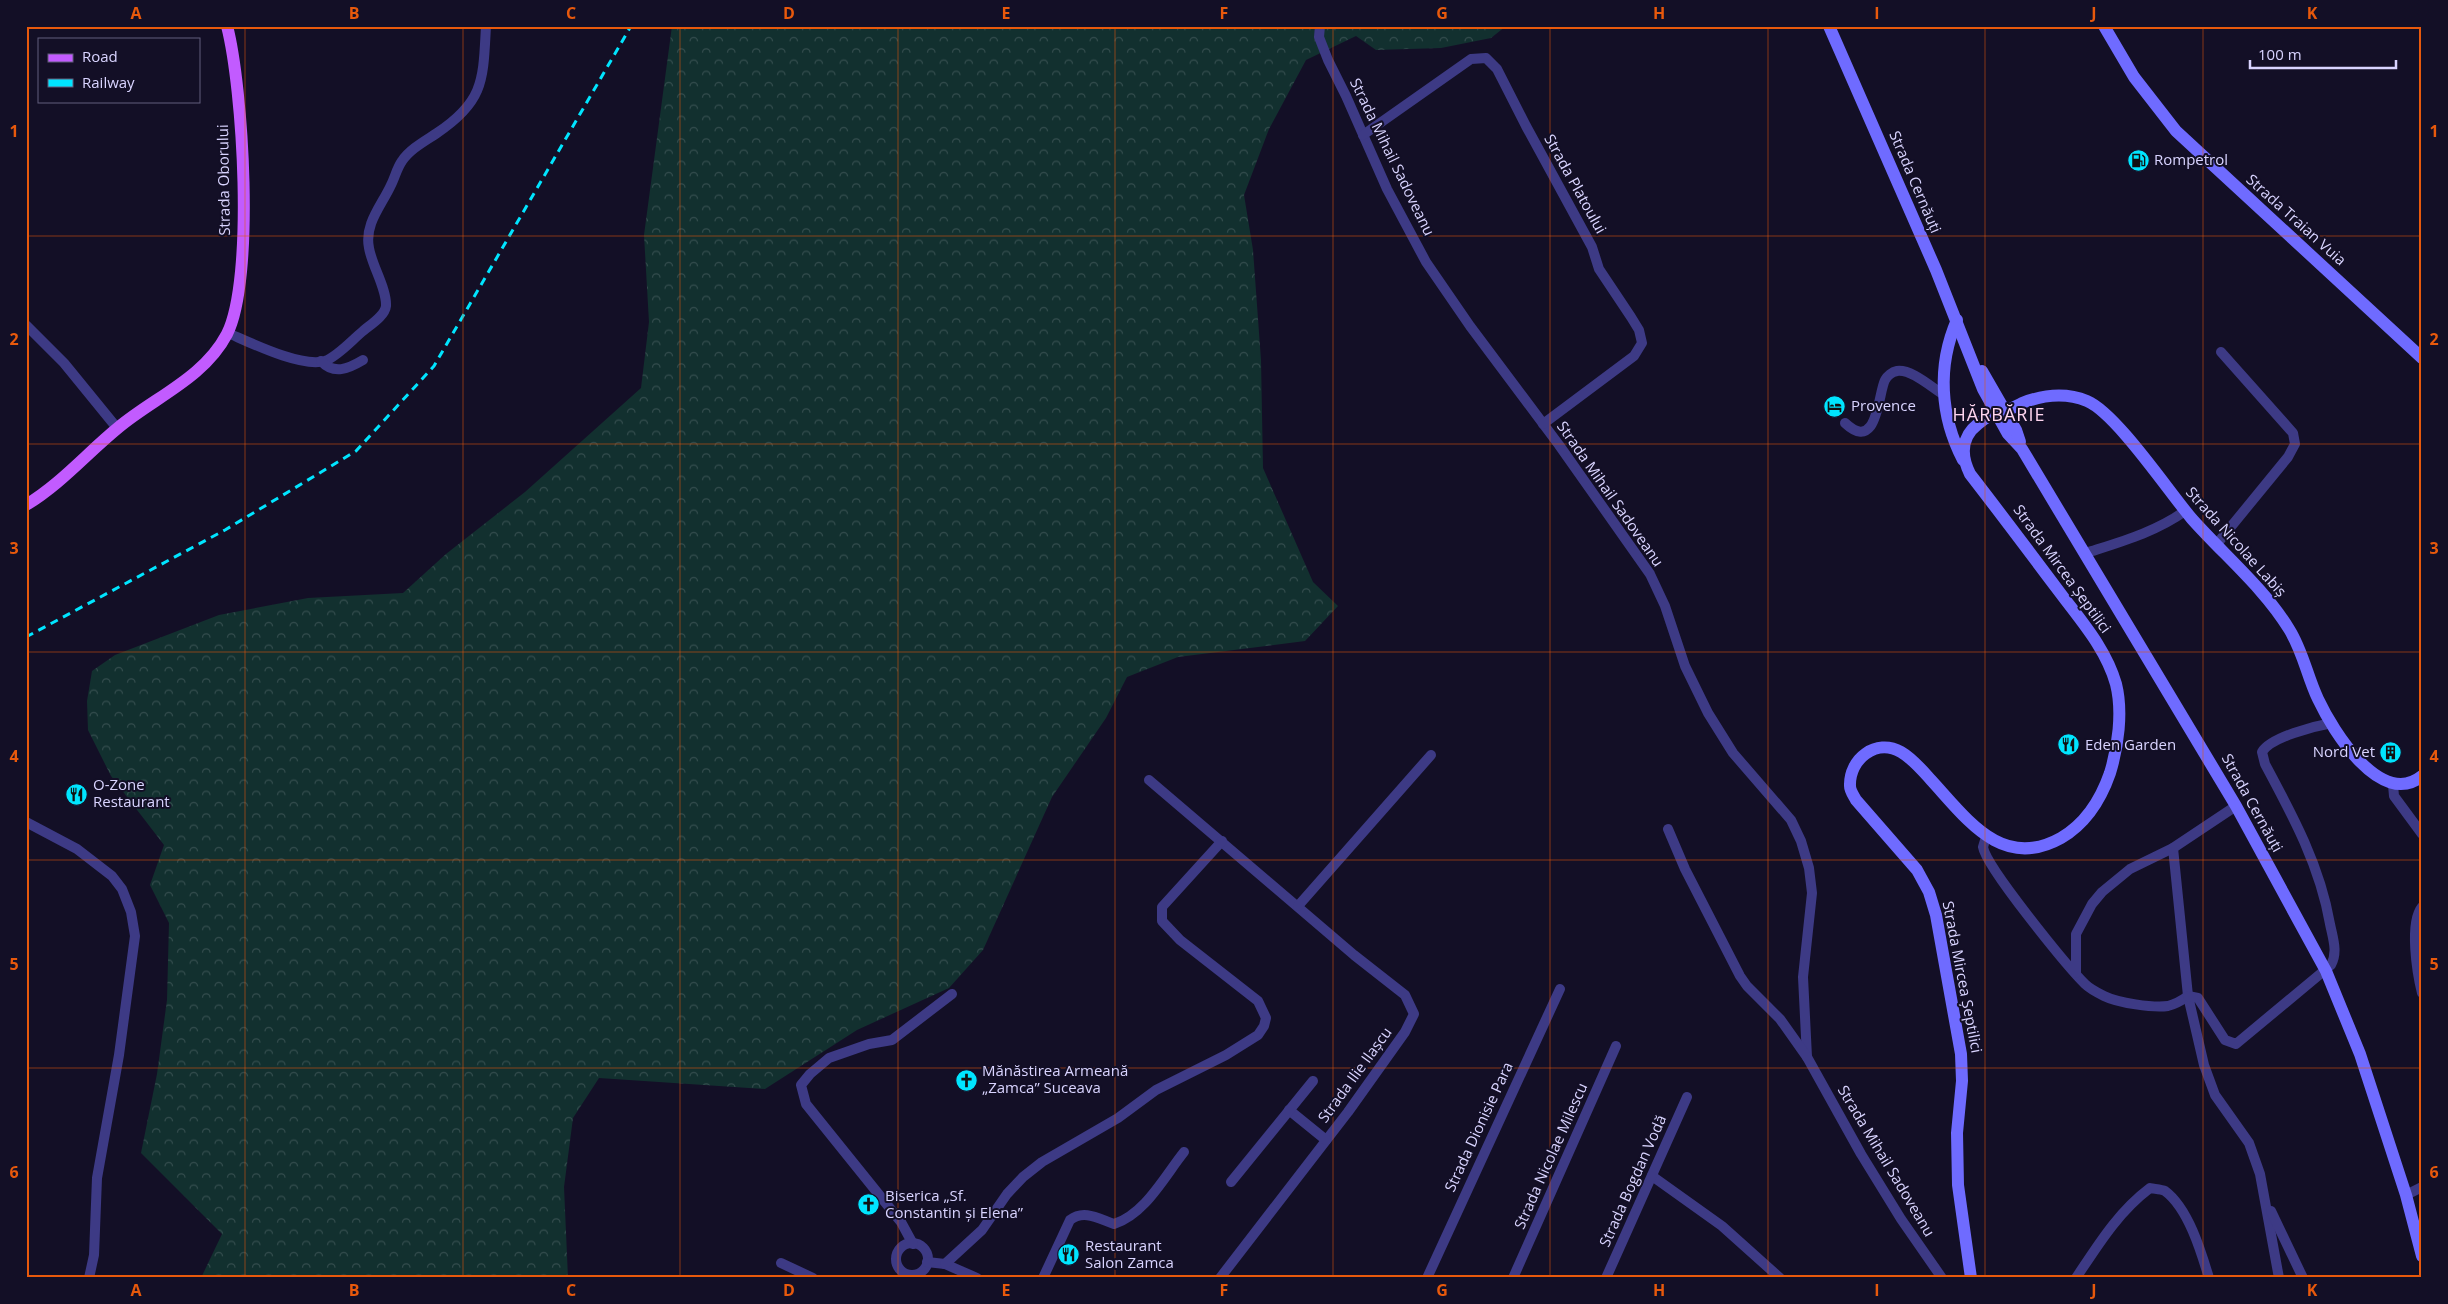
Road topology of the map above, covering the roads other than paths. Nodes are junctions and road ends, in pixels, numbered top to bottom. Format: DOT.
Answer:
graph roads {
  1 [pos="227,26"];
  2 [pos="486,26"];
  3 [pos="1320,26"];
  4 [pos="1829,26"];
  5 [pos="2104,26"];
  6 [pos="1363,135"];
  7 [pos="1957,320"];
  8 [pos="26,325"];
  9 [pos="228,332"];
  10 [pos="2222,352"];
  11 [pos="2422,358"];
  12 [pos="363,360"];
  13 [pos="321,362"];
  14 [pos="1944,395"];
  15 [pos="2000,415"];
  16 [pos="1845,423"];
  17 [pos="1543,424"];
  18 [pos="117,428"];
  19 [pos="1966,465"];
  20 [pos="1985,492"];
  21 [pos="26,505"];
  22 [pos="2185,511"];
  23 [pos="2216,546"];
  24 [pos="2086,553"];
  25 [pos="2332,723"];
  26 [pos="1431,755"];
  27 [pos="2422,776"];
  28 [pos="1149,780"];
  29 [pos="2393,785"];
  30 [pos="2236,806"];
  31 [pos="26,822"];
  32 [pos="1668,829"];
  33 [pos="2422,834"];
  34 [pos="1986,837"];
  35 [pos="1222,842"];
  36 [pos="2174,848"];
  37 [pos="1298,906"];
  38 [pos="2422,907"];
  39 [pos="2326,971"];
  40 [pos="2076,973"];
  41 [pos="1560,989"];
  42 [pos="2422,993"];
  43 [pos="952,994"];
  44 [pos="2188,996"];
  45 [pos="1616,1046"];
  46 [pos="1807,1057"];
  47 [pos="1313,1081"];
  48 [pos="1687,1097"];
  49 [pos="1289,1110"];
  50 [pos="1326,1140"];
  51 [pos="1184,1152"];
  52 [pos="1652,1176"];
  53 [pos="1230,1182"];
  54 [pos="2422,1187"];
  55 [pos="2262,1189"];
  56 [pos="2406,1195"];
  57 [pos="2422,1228"];
  58 [pos="913,1244"];
  59 [pos="2422,1256"];
  60 [pos="927,1262"];
  61 [pos="781,1263"];
  62 [pos="945,1264"];
  63 [pos="900,1275"];
  64 [pos="1778,1276"];
  65 [pos="89,1278"];
  66 [pos="813,1278"];
  67 [pos="977,1278"];
  68 [pos="1043,1278"];
  69 [pos="1220,1278"];
  70 [pos="1427,1278"];
  71 [pos="1514,1278"];
  72 [pos="1606,1278"];
  73 [pos="1942,1278"];
  74 [pos="1971,1278"];
  75 [pos="2076,1278"];
  76 [pos="2210,1278"];
  77 [pos="2279,1278"];
  78 [pos="2302,1278"];
  1 -- 9 [label="main road, Strada Oborului"];
  2 -- 13 [label="street"];
  3 -- 6 [label="street, Strada Mihail Sadoveanu"];
  4 -- 7 [label="street, Strada Cernăuți"];
  5 -- 11 [label="street, Strada Traian Vuia"];
  6 -- 17 [label="street, Strada Mihail Sadoveanu"];
  6 -- 17 [label="street, Strada Platoului"];
  7 -- 14 [label="street, Strada Mircea Șeptilici"];
  7 -- 15 [label="street, Strada Cernăuți"];
  8 -- 18 [label="street"];
  9 -- 13 [label="street"];
  9 -- 18 [label="main road, Strada Oborului"];
  10 -- 23 [label="street"];
  12 -- 13 [label="street"];
  14 -- 16 [label="street"];
  14 -- 19 [label="street, Strada Mircea Șeptilici"];
  15 -- 19 [label="street"];
  15 -- 20 [label="street, Strada Mircea Șeptilici"];
  15 -- 22 [label="street, Strada Nicolae Labiș"];
  15 -- 24 [label="street, Strada Cernăuți"];
  17 -- 46 [label="street, Strada Mihail Sadoveanu"];
  18 -- 21 [label="main road, Strada Oborului"];
  19 -- 20 [label="street, Strada Mircea Șeptilici"];
  20 -- 34 [label="street, Strada Mircea Șeptilici"];
  22 -- 23 [label="street, Strada Nicolae Labiș"];
  22 -- 24 [label="street"];
  23 -- 25 [label="street, Strada Nicolae Labiș"];
  24 -- 30 [label="street, Strada Cernăuți"];
  25 -- 29 [label="street, Strada Nicolae Labiș"];
  25 -- 39 [label="street"];
  26 -- 37 [label="street"];
  27 -- 29 [label="street"];
  28 -- 35 [label="street, Strada Ilie Ilașcu"];
  29 -- 33 [label="street"];
  30 -- 36 [label="street"];
  30 -- 39 [label="street, Strada Cernăuți"];
  31 -- 65 [label="street"];
  32 -- 46 [label="street, Strada Mihail Sadoveanu"];
  34 -- 40 [label="street"];
  34 -- 74 [label="street, Strada Mircea Șeptilici"];
  35 -- 37 [label="street, Strada Ilie Ilașcu"];
  35 -- 62 [label="street"];
  36 -- 40 [label="street"];
  36 -- 44 [label="street"];
  37 -- 50 [label="street, Strada Ilie Ilașcu"];
  38 -- 42 [label="street"];
  39 -- 44 [label="street"];
  39 -- 56 [label="street, Strada Cernăuți"];
  40 -- 44 [label="street"];
  41 -- 70 [label="street, Strada Dionisie Para"];
  43 -- 58 [label="street"];
  44 -- 55 [label="street"];
  45 -- 71 [label="street, Strada Nicolae Milescu"];
  46 -- 73 [label="street, Strada Mihail Sadoveanu"];
  47 -- 49 [label="street"];
  48 -- 52 [label="street, Strada Bogdan Vodă"];
  49 -- 50 [label="street"];
  49 -- 53 [label="street"];
  50 -- 69 [label="street, Strada Ilie Ilașcu"];
  51 -- 68 [label="street"];
  52 -- 64 [label="street"];
  52 -- 72 [label="street, Strada Bogdan Vodă"];
  54 -- 56 [label="street"];
  55 -- 77 [label="street"];
  55 -- 78 [label="street"];
  56 -- 57 [label="street, Strada Cernăuți"];
  56 -- 59 [label="street, Strada Cernăuți"];
  58 -- 60 [label="street"];
  58 -- 63 [label="street"];
  60 -- 62 [label="street"];
  60 -- 63 [label="street"];
  61 -- 66 [label="street"];
  62 -- 67 [label="street"];
  75 -- 76 [label="street"];
}
